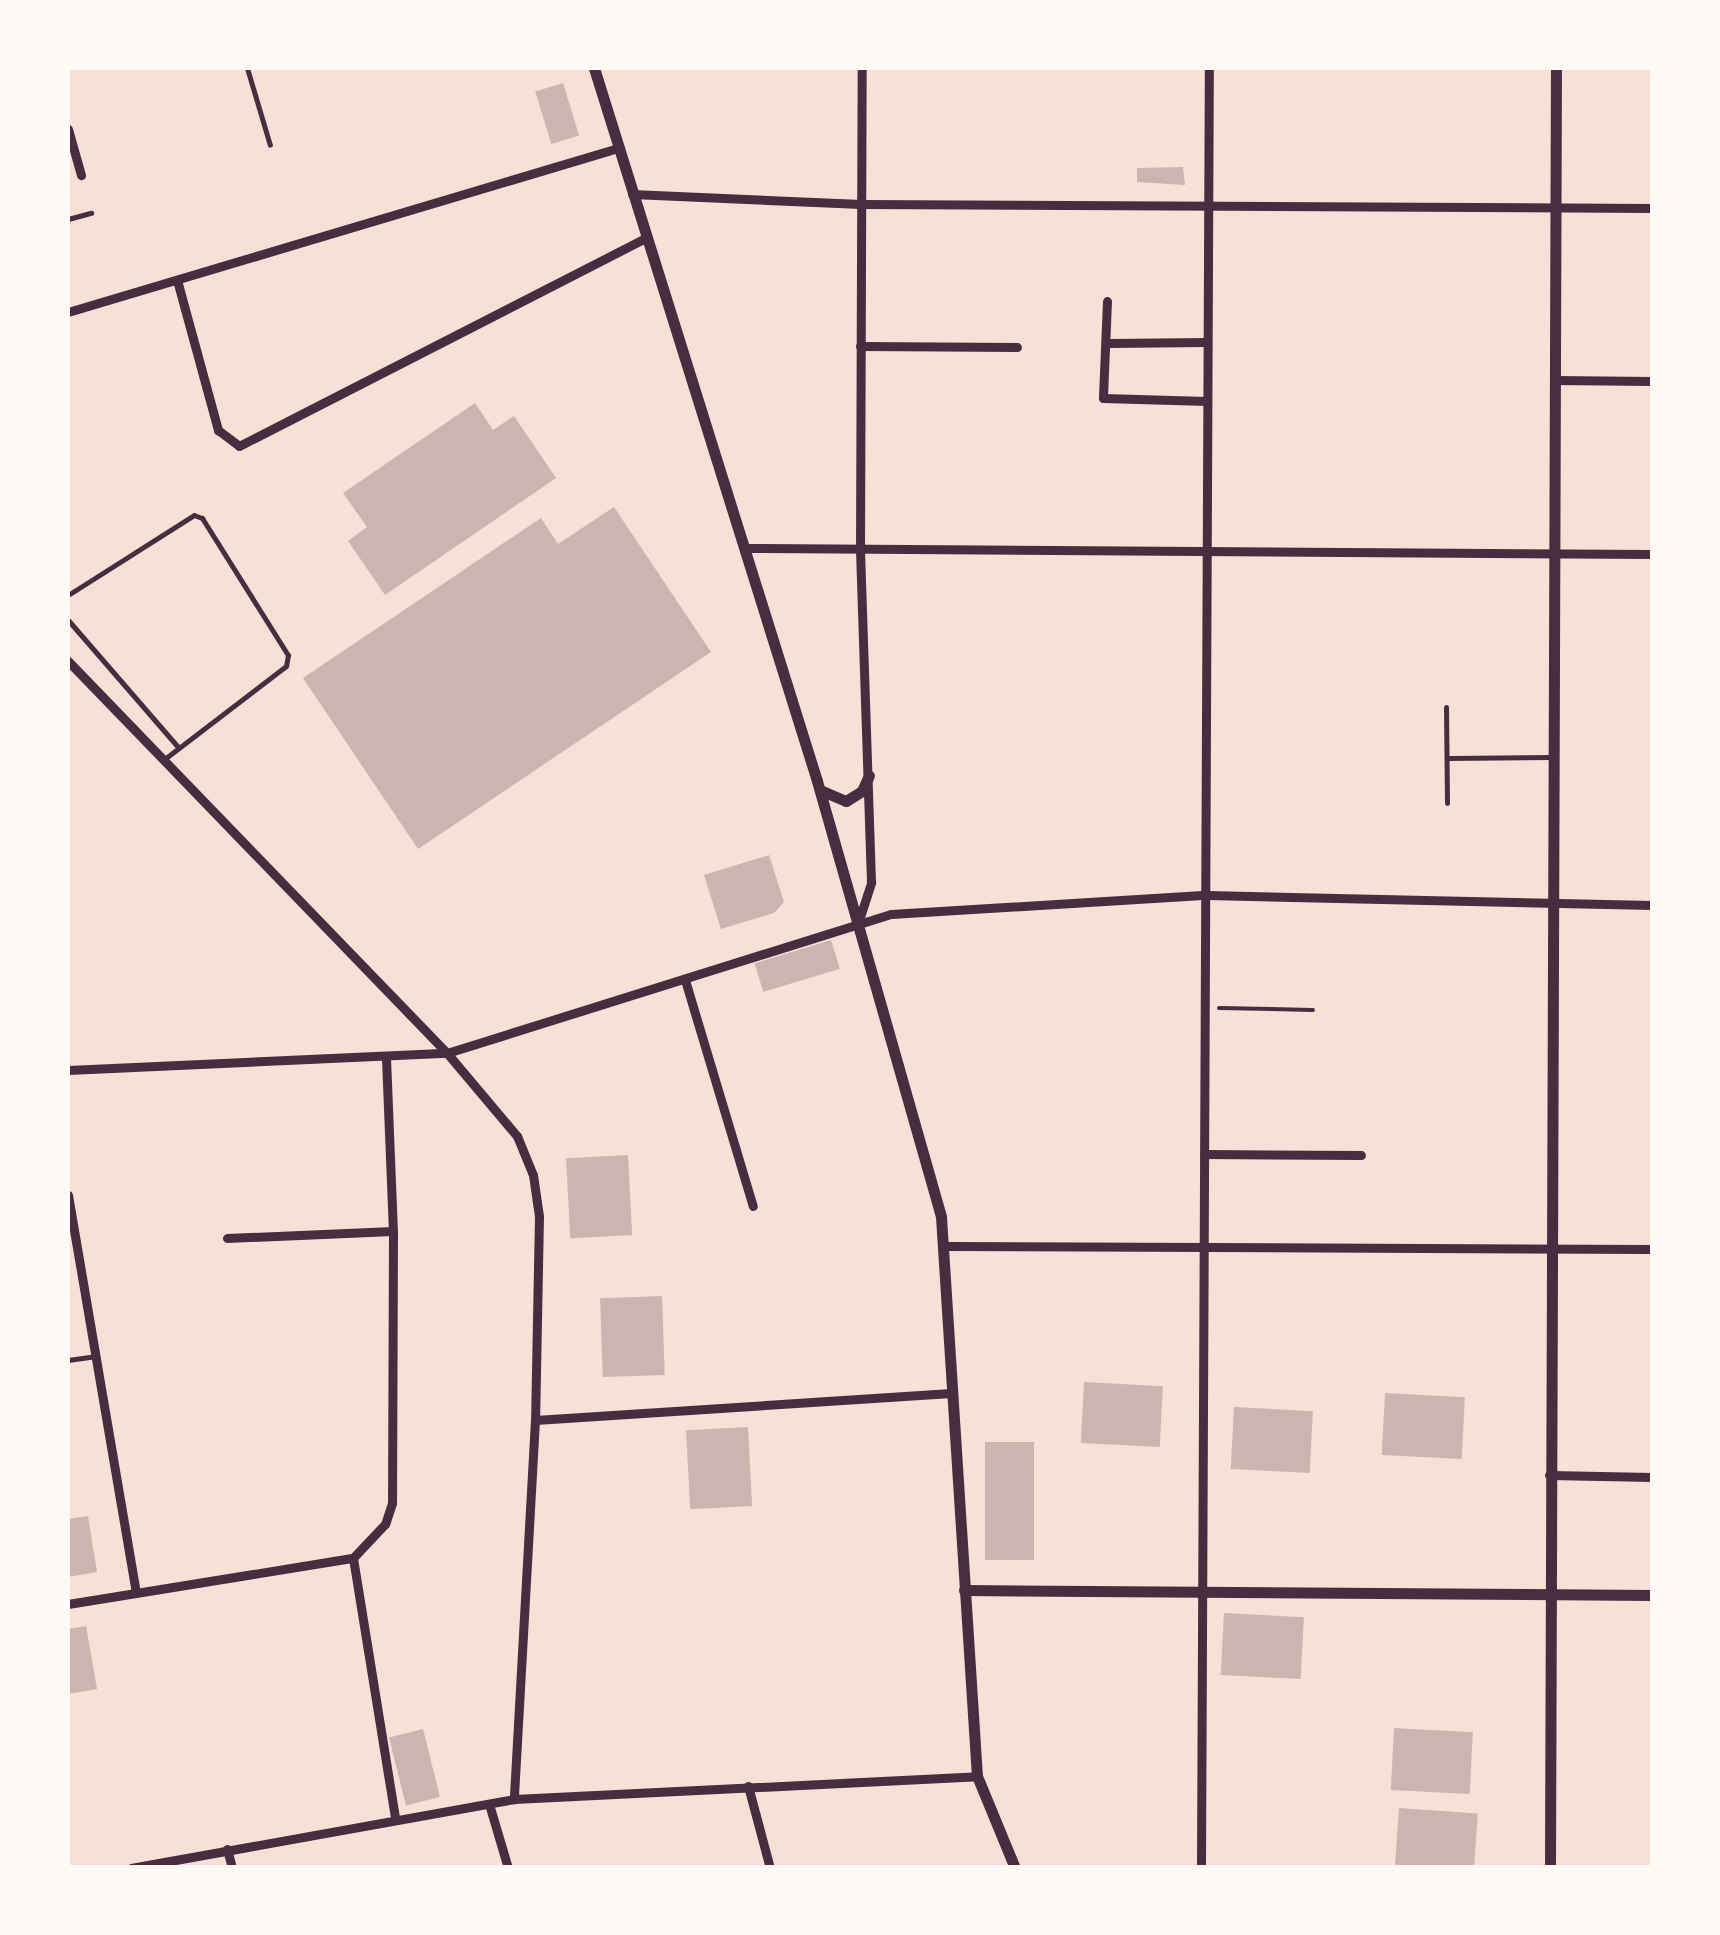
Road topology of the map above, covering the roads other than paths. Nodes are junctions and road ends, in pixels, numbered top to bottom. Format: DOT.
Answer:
graph roads {
  1 [pos="247,68"];
  2 [pos="594,68"];
  3 [pos="862,68"];
  4 [pos="1208,68"];
  5 [pos="1556,68"];
  6 [pos="68,128"];
  7 [pos="270,145"];
  8 [pos="618,148"];
  9 [pos="81,175"];
  10 [pos="632,194"];
  11 [pos="861,204"];
  12 [pos="1208,204"];
  13 [pos="1555,207"];
  14 [pos="1652,208"];
  15 [pos="91,213"];
  16 [pos="68,218"];
  17 [pos="646,238"];
  18 [pos="177,280"];
  19 [pos="1107,301"];
  20 [pos="68,312"];
  21 [pos="1206,342"];
  22 [pos="1109,343"];
  23 [pos="860,346"];
  24 [pos="1016,346"];
  25 [pos="1554,380"];
  26 [pos="1652,381"];
  27 [pos="1207,400"];
  28 [pos="746,548"];
  29 [pos="860,551"];
  30 [pos="1208,551"];
  31 [pos="1554,553"];
  32 [pos="1652,554"];
  33 [pos="68,595"];
  34 [pos="68,620"];
  35 [pos="68,661"];
  36 [pos="1446,707"];
  37 [pos="179,748"];
  38 [pos="1553,757"];
  39 [pos="1448,758"];
  40 [pos="162,760"];
  41 [pos="869,775"];
  42 [pos="820,790"];
  43 [pos="1447,803"];
  44 [pos="1206,895"];
  45 [pos="1552,902"];
  46 [pos="1652,905"];
  47 [pos="859,920"];
  48 [pos="685,980"];
  49 [pos="447,1053"];
  50 [pos="386,1058"];
  51 [pos="68,1070"];
  52 [pos="1204,1154"];
  53 [pos="1361,1155"];
  54 [pos="68,1195"];
  55 [pos="754,1206"];
  56 [pos="393,1230"];
  57 [pos="227,1238"];
  58 [pos="947,1246"];
  59 [pos="1203,1247"];
  60 [pos="1549,1248"];
  61 [pos="1652,1250"];
  62 [pos="94,1356"];
  63 [pos="68,1360"];
  64 [pos="950,1394"];
  65 [pos="534,1420"];
  66 [pos="1549,1475"];
  67 [pos="1652,1477"];
  68 [pos="353,1558"];
  69 [pos="964,1590"];
  70 [pos="136,1592"];
  71 [pos="1202,1594"];
  72 [pos="1546,1594"];
  73 [pos="1652,1595"];
  74 [pos="68,1604"];
  75 [pos="977,1776"];
  76 [pos="748,1786"];
  77 [pos="514,1799"];
  78 [pos="489,1804"];
  79 [pos="395,1818"];
  80 [pos="227,1850"];
  81 [pos="131,1868"];
  82 [pos="232,1868"];
  83 [pos="508,1868"];
  84 [pos="770,1868"];
  85 [pos="1016,1868"];
  86 [pos="1201,1868"];
  87 [pos="1550,1868"];
  1 -- 7 [label="lane"];
  2 -- 8 [label="street"];
  3 -- 11 [label="street"];
  4 -- 12 [label="street"];
  5 -- 13 [label="street"];
  6 -- 9 [label="street"];
  8 -- 10 [label="street"];
  8 -- 18 [label="street"];
  10 -- 11 [label="street"];
  10 -- 17 [label="street"];
  11 -- 12 [label="street"];
  11 -- 23 [label="street"];
  12 -- 13 [label="street"];
  12 -- 21 [label="street"];
  13 -- 14 [label="street"];
  13 -- 25 [label="street"];
  15 -- 16 [label="lane"];
  17 -- 18 [label="street"];
  17 -- 28 [label="street"];
  18 -- 20 [label="street"];
  19 -- 22 [label="street"];
  21 -- 22 [label="street"];
  21 -- 27 [label="street"];
  22 -- 27 [label="street"];
  23 -- 24 [label="street"];
  23 -- 29 [label="street"];
  25 -- 26 [label="street"];
  25 -- 31 [label="street"];
  27 -- 30 [label="street"];
  28 -- 29 [label="street"];
  28 -- 42 [label="street"];
  29 -- 30 [label="street"];
  29 -- 41 [label="street"];
  30 -- 31 [label="street"];
  30 -- 44 [label="street"];
  31 -- 32 [label="street"];
  31 -- 38 [label="street"];
  33 -- 37 [label="lane"];
  34 -- 37 [label="lane"];
  35 -- 40 [label="street"];
  36 -- 39 [label="lane"];
  37 -- 40 [label="lane"];
  38 -- 39 [label="lane"];
  38 -- 45 [label="street"];
  39 -- 43 [label="lane"];
  40 -- 49 [label="street"];
  41 -- 42 [label="street"];
  41 -- 47 [label="street"];
  42 -- 47 [label="street"];
  44 -- 45 [label="street"];
  44 -- 47 [label="street"];
  44 -- 52 [label="street"];
  45 -- 46 [label="street"];
  45 -- 60 [label="street"];
  47 -- 48 [label="street"];
  47 -- 58 [label="street"];
  48 -- 49 [label="street"];
  48 -- 55 [label="street"];
  49 -- 50 [label="street"];
  49 -- 65 [label="street"];
  50 -- 51 [label="street"];
  50 -- 56 [label="street"];
  52 -- 53 [label="street"];
  52 -- 59 [label="street"];
  54 -- 62 [label="street"];
  56 -- 57 [label="street"];
  56 -- 68 [label="street"];
  58 -- 59 [label="street"];
  58 -- 64 [label="street"];
  59 -- 60 [label="street"];
  59 -- 71 [label="street"];
  60 -- 61 [label="street"];
  60 -- 66 [label="street"];
  62 -- 63 [label="lane"];
  62 -- 70 [label="street"];
  64 -- 65 [label="street"];
  64 -- 69 [label="street"];
  65 -- 77 [label="street"];
  66 -- 67 [label="street"];
  66 -- 72 [label="street"];
  68 -- 70 [label="street"];
  68 -- 79 [label="street"];
  69 -- 71 [label="street"];
  69 -- 75 [label="street"];
  70 -- 74 [label="street"];
  71 -- 72 [label="street"];
  71 -- 86 [label="street"];
  72 -- 73 [label="street"];
  72 -- 87 [label="street"];
  75 -- 76 [label="street"];
  75 -- 85 [label="street"];
  76 -- 77 [label="street"];
  76 -- 84 [label="street"];
  77 -- 78 [label="street"];
  78 -- 79 [label="street"];
  78 -- 83 [label="street"];
  79 -- 80 [label="street"];
  80 -- 81 [label="street"];
  80 -- 82 [label="street"];
}
